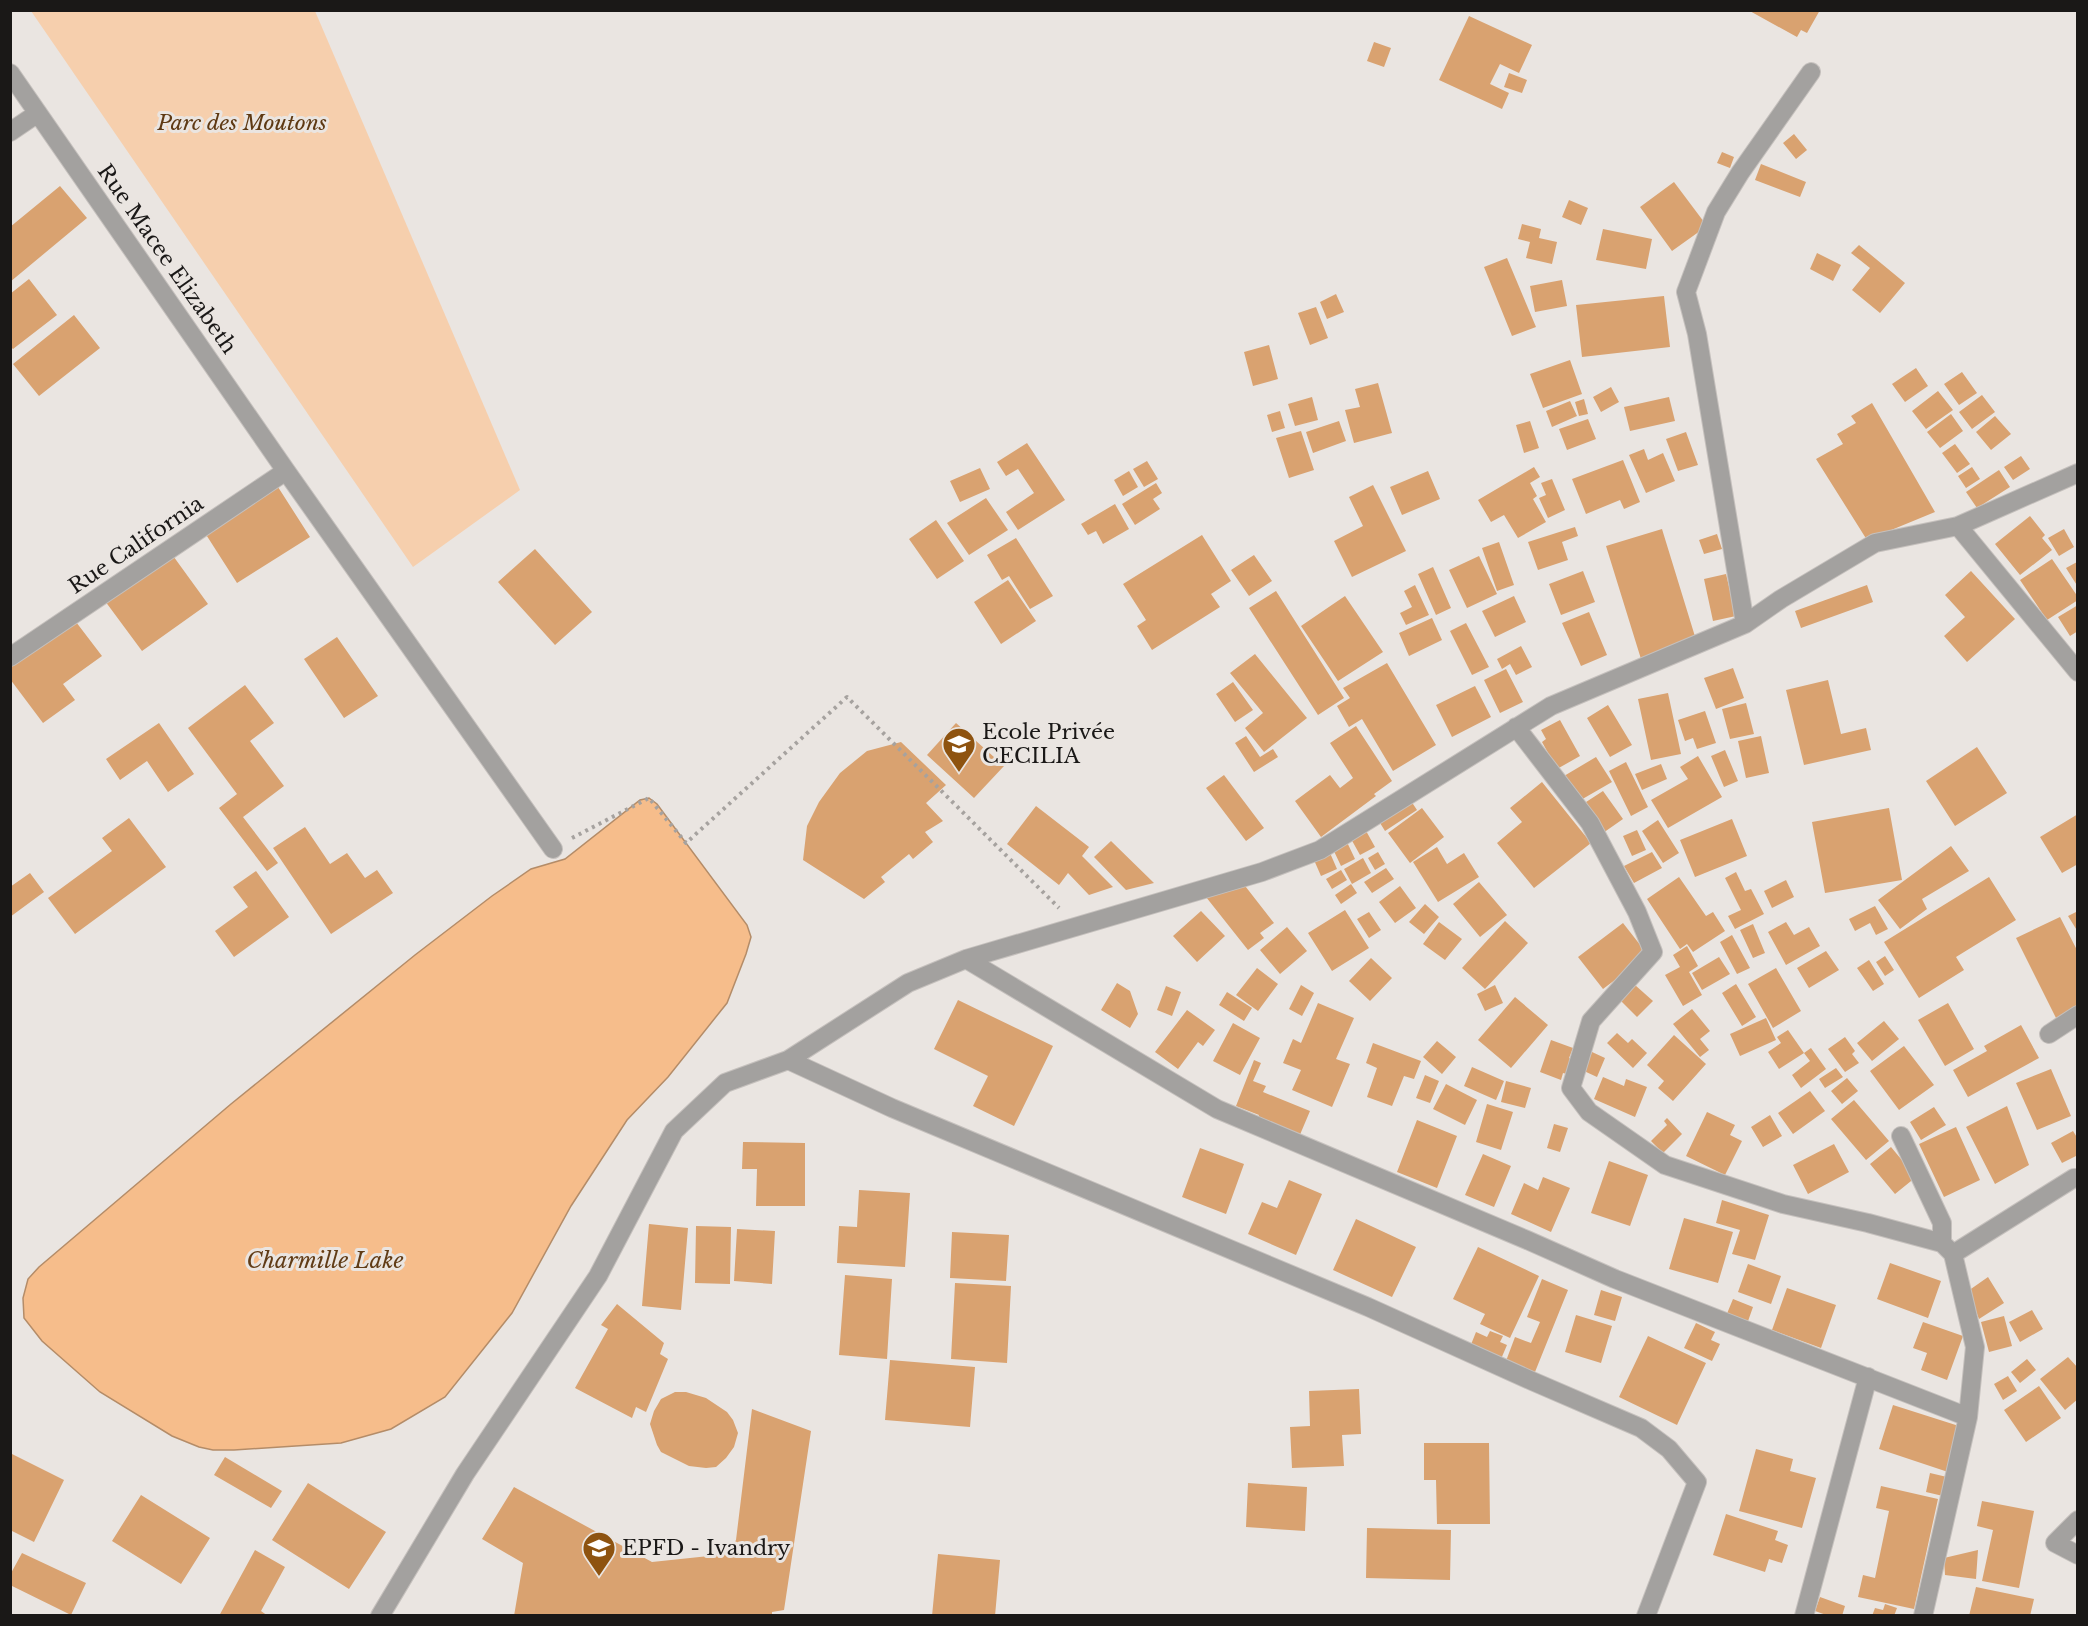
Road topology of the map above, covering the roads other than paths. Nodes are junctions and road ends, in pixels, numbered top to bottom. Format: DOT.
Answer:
graph roads {
  1 [pos="1811,72"];
  2 [pos="10,73"];
  3 [pos="38,113"];
  4 [pos="10,132"];
  5 [pos="286,471"];
  6 [pos="2078,473"];
  7 [pos="1958,526"];
  8 [pos="1745,624"];
  9 [pos="10,657"];
  10 [pos="2078,672"];
  11 [pos="1516,727"];
  12 [pos="553,849"];
  13 [pos="966,959"];
  14 [pos="2078,1015"];
  15 [pos="2049,1034"];
  16 [pos="788,1060"];
  17 [pos="1901,1136"];
  18 [pos="2078,1178"];
  19 [pos="1948,1248"];
  20 [pos="1868,1377"];
  21 [pos="1968,1417"];
  22 [pos="2078,1521"];
  23 [pos="2078,1556"];
  24 [pos="380,1616"];
  25 [pos="1646,1616"];
  26 [pos="1804,1616"];
  27 [pos="1923,1616"];
  1 -- 8 [label="street"];
  2 -- 3 [label="street, Rue Macee Elizabeth"];
  3 -- 4 [label="street"];
  3 -- 5 [label="street, Rue Macee Elizabeth"];
  5 -- 9 [label="street, Rue California"];
  5 -- 12 [label="street, Rue Macee Elizabeth"];
  6 -- 7 [label="street"];
  7 -- 8 [label="street"];
  7 -- 10 [label="street"];
  8 -- 11 [label="street"];
  11 -- 13 [label="street"];
  11 -- 19 [label="street"];
  13 -- 16 [label="street"];
  13 -- 20 [label="street"];
  14 -- 15 [label="street"];
  16 -- 24 [label="street"];
  16 -- 25 [label="street"];
  17 -- 19 [label="street"];
  18 -- 19 [label="street"];
  19 -- 21 [label="street"];
  20 -- 21 [label="street"];
  20 -- 26 [label="street"];
  21 -- 27 [label="street"];
  22 -- 23 [label="street"];
}
